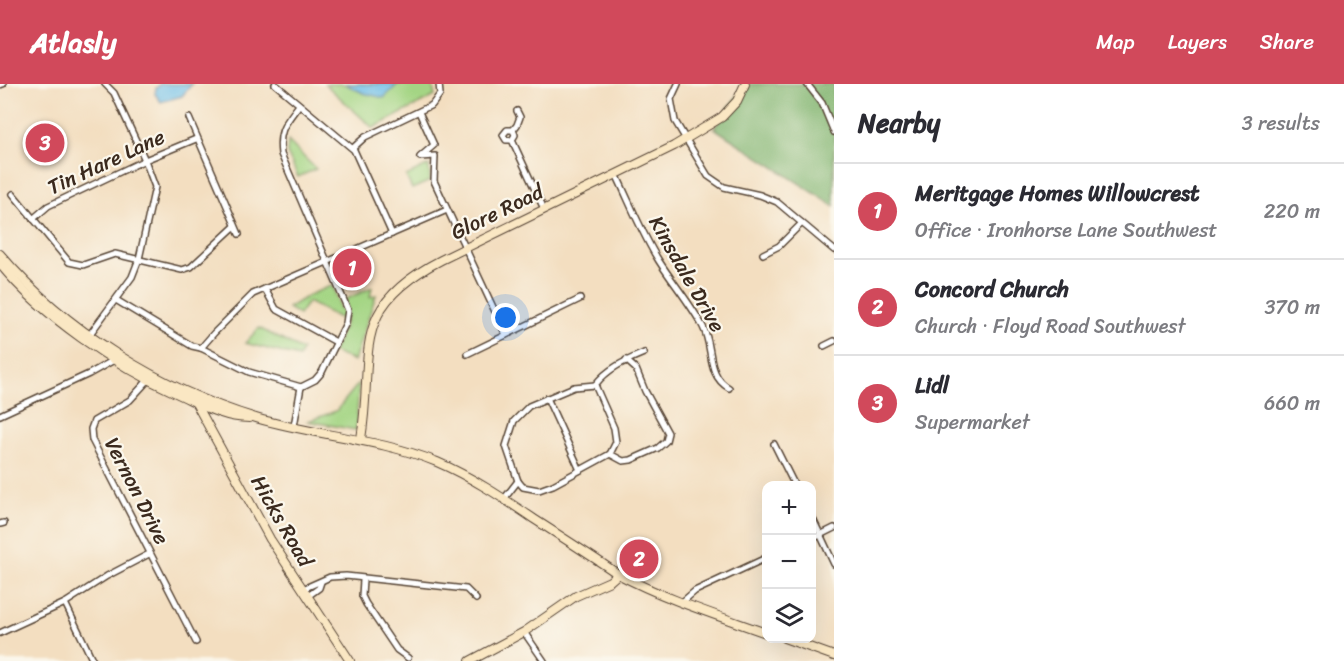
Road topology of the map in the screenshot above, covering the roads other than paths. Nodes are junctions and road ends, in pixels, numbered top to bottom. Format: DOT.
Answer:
graph roads {
  1 [pos="105,84"];
  2 [pos="275,84"];
  3 [pos="439,84"];
  4 [pos="678,84"];
  5 [pos="745,84"];
  6 [pos="807,84"];
  7 [pos="299,105"];
  8 [pos="517,111"];
  9 [pos="419,112"];
  10 [pos="189,118"];
  11 [pos="513,130"];
  12 [pos="834,132"];
  13 [pos="685,138"];
  14 [pos="196,139"];
  15 [pos="512,140"];
  16 [pos="353,148"];
  17 [pos="145,160"];
  18 [pos="616,174"];
  19 [pos="13,194"];
  20 [pos="544,209"];
  21 [pos="447,210"];
  22 [pos="33,219"];
  23 [pos="802,224"];
  24 [pos="235,226"];
  25 [pos="238,234"];
  26 [pos="392,234"];
  27 [pos="466,247"];
  28 [pos="834,250"];
  29 [pos="0,254"];
  30 [pos="763,254"];
  31 [pos="139,259"];
  32 [pos="328,263"];
  33 [pos="0,264"];
  34 [pos="265,289"];
  35 [pos="580,299"];
  36 [pos="116,300"];
  37 [pos="90,334"];
  38 [pos="506,335"];
  39 [pos="834,340"];
  40 [pos="336,342"];
  41 [pos="824,346"];
  42 [pos="201,348"];
  43 [pos="644,353"];
  44 [pos="467,354"];
  45 [pos="114,360"];
  46 [pos="626,360"];
  47 [pos="151,377"];
  48 [pos="595,385"];
  49 [pos="301,387"];
  50 [pos="729,388"];
  51 [pos="169,390"];
  52 [pos="191,394"];
  53 [pos="548,398"];
  54 [pos="196,403"];
  55 [pos="221,414"];
  56 [pos="0,415"];
  57 [pos="256,418"];
  58 [pos="206,423"];
  59 [pos="294,426"];
  60 [pos="361,439"];
  61 [pos="216,440"];
  62 [pos="774,444"];
  63 [pos="610,454"];
  64 [pos="580,470"];
  65 [pos="518,481"];
  66 [pos="792,481"];
  67 [pos="504,499"];
  68 [pos="816,525"];
  69 [pos="834,528"];
  70 [pos="821,535"];
  71 [pos="816,537"];
  72 [pos="149,554"];
  73 [pos="762,560"];
  74 [pos="834,564"];
  75 [pos="618,574"];
  76 [pos="363,580"];
  77 [pos="305,592"];
  78 [pos="476,598"];
  79 [pos="65,603"];
  80 [pos="681,603"];
  81 [pos="524,632"];
  82 [pos="762,632"];
  83 [pos="0,633"];
  84 [pos="196,642"];
  85 [pos="796,643"];
  86 [pos="834,656"];
  87 [pos="408,658"];
  88 [pos="93,661"];
  89 [pos="350,661"];
  90 [pos="470,661"];
  91 [pos="544,661"];
  1 -- 17 [label="street"];
  2 -- 7 [label="street"];
  3 -- 9 [label="street"];
  4 -- 13 [label="street"];
  5 -- 13 [label="main road, Glore Road"];
  6 -- 12 [label="street"];
  7 -- 16 [label="street"];
  7 -- 32 [label="street"];
  8 -- 11 [label="street"];
  9 -- 16 [label="street"];
  9 -- 21 [label="street"];
  10 -- 14 [label="street"];
  11 -- 15 [label="street"];
  11 -- 15 [label="street"];
  13 -- 18 [label="main road, Glore Road"];
  13 -- 23 [label="street"];
  14 -- 17 [label="street, Tin Hare Lane"];
  14 -- 24 [label="street"];
  15 -- 20 [label="street"];
  16 -- 26 [label="street"];
  17 -- 22 [label="street, Tin Hare Lane"];
  17 -- 31 [label="street"];
  18 -- 20 [label="main road, Glore Road"];
  18 -- 50 [label="street, Kinsdale Drive"];
  19 -- 22 [label="street"];
  20 -- 27 [label="main road, Glore Road"];
  21 -- 26 [label="street"];
  21 -- 27 [label="street"];
  22 -- 31 [label="street"];
  23 -- 28 [label="street"];
  23 -- 30 [label="street"];
  24 -- 25 [label="street"];
  24 -- 31 [label="street"];
  26 -- 32 [label="street"];
  27 -- 38 [label="street"];
  27 -- 60 [label="main road, Glore Road"];
  29 -- 37 [label="main road"];
  31 -- 36 [label="street"];
  32 -- 34 [label="street"];
  32 -- 40 [label="street"];
  33 -- 45 [label="main road"];
  34 -- 40 [label="street"];
  34 -- 42 [label="street"];
  35 -- 38 [label="street"];
  36 -- 37 [label="street"];
  36 -- 42 [label="street"];
  37 -- 47 [label="main road"];
  38 -- 44 [label="street"];
  39 -- 41 [label="street"];
  40 -- 49 [label="street"];
  42 -- 49 [label="street"];
  43 -- 46 [label="street"];
  45 -- 47 [label="main road"];
  45 -- 56 [label="street"];
  46 -- 48 [label="street"];
  46 -- 63 [label="street"];
  47 -- 51 [label="main road"];
  47 -- 52 [label="main road"];
  47 -- 72 [label="street, Vernon Drive"];
  48 -- 53 [label="street"];
  48 -- 63 [label="street"];
  49 -- 59 [label="street"];
  51 -- 54 [label="main road"];
  51 -- 58 [label="main road"];
  52 -- 54 [label="main road, Hicks Road"];
  52 -- 57 [label="main road"];
  53 -- 64 [label="street"];
  53 -- 65 [label="street"];
  54 -- 55 [label="main road"];
  54 -- 58 [label="main road, Hicks Road"];
  55 -- 57 [label="main road"];
  55 -- 61 [label="main road"];
  57 -- 59 [label="main road"];
  58 -- 61 [label="main road, Hicks Road"];
  59 -- 60 [label="main road"];
  60 -- 67 [label="main road"];
  61 -- 77 [label="main road, Hicks Road"];
  62 -- 66 [label="street"];
  63 -- 64 [label="street"];
  64 -- 65 [label="street"];
  65 -- 67 [label="street"];
  67 -- 75 [label="main road"];
  68 -- 70 [label="street"];
  69 -- 70 [label="street"];
  70 -- 71 [label="street"];
  70 -- 74 [label="street"];
  72 -- 79 [label="street"];
  72 -- 84 [label="street, Vernon Drive"];
  73 -- 80 [label="street"];
  75 -- 80 [label="main road"];
  75 -- 81 [label="main road"];
  76 -- 77 [label="street"];
  76 -- 78 [label="street"];
  76 -- 87 [label="street"];
  77 -- 89 [label="main road, Hicks Road"];
  79 -- 83 [label="street"];
  79 -- 88 [label="street"];
  80 -- 82 [label="main road"];
  81 -- 90 [label="main road"];
  81 -- 91 [label="street"];
  85 -- 86 [label="main road"];
}
